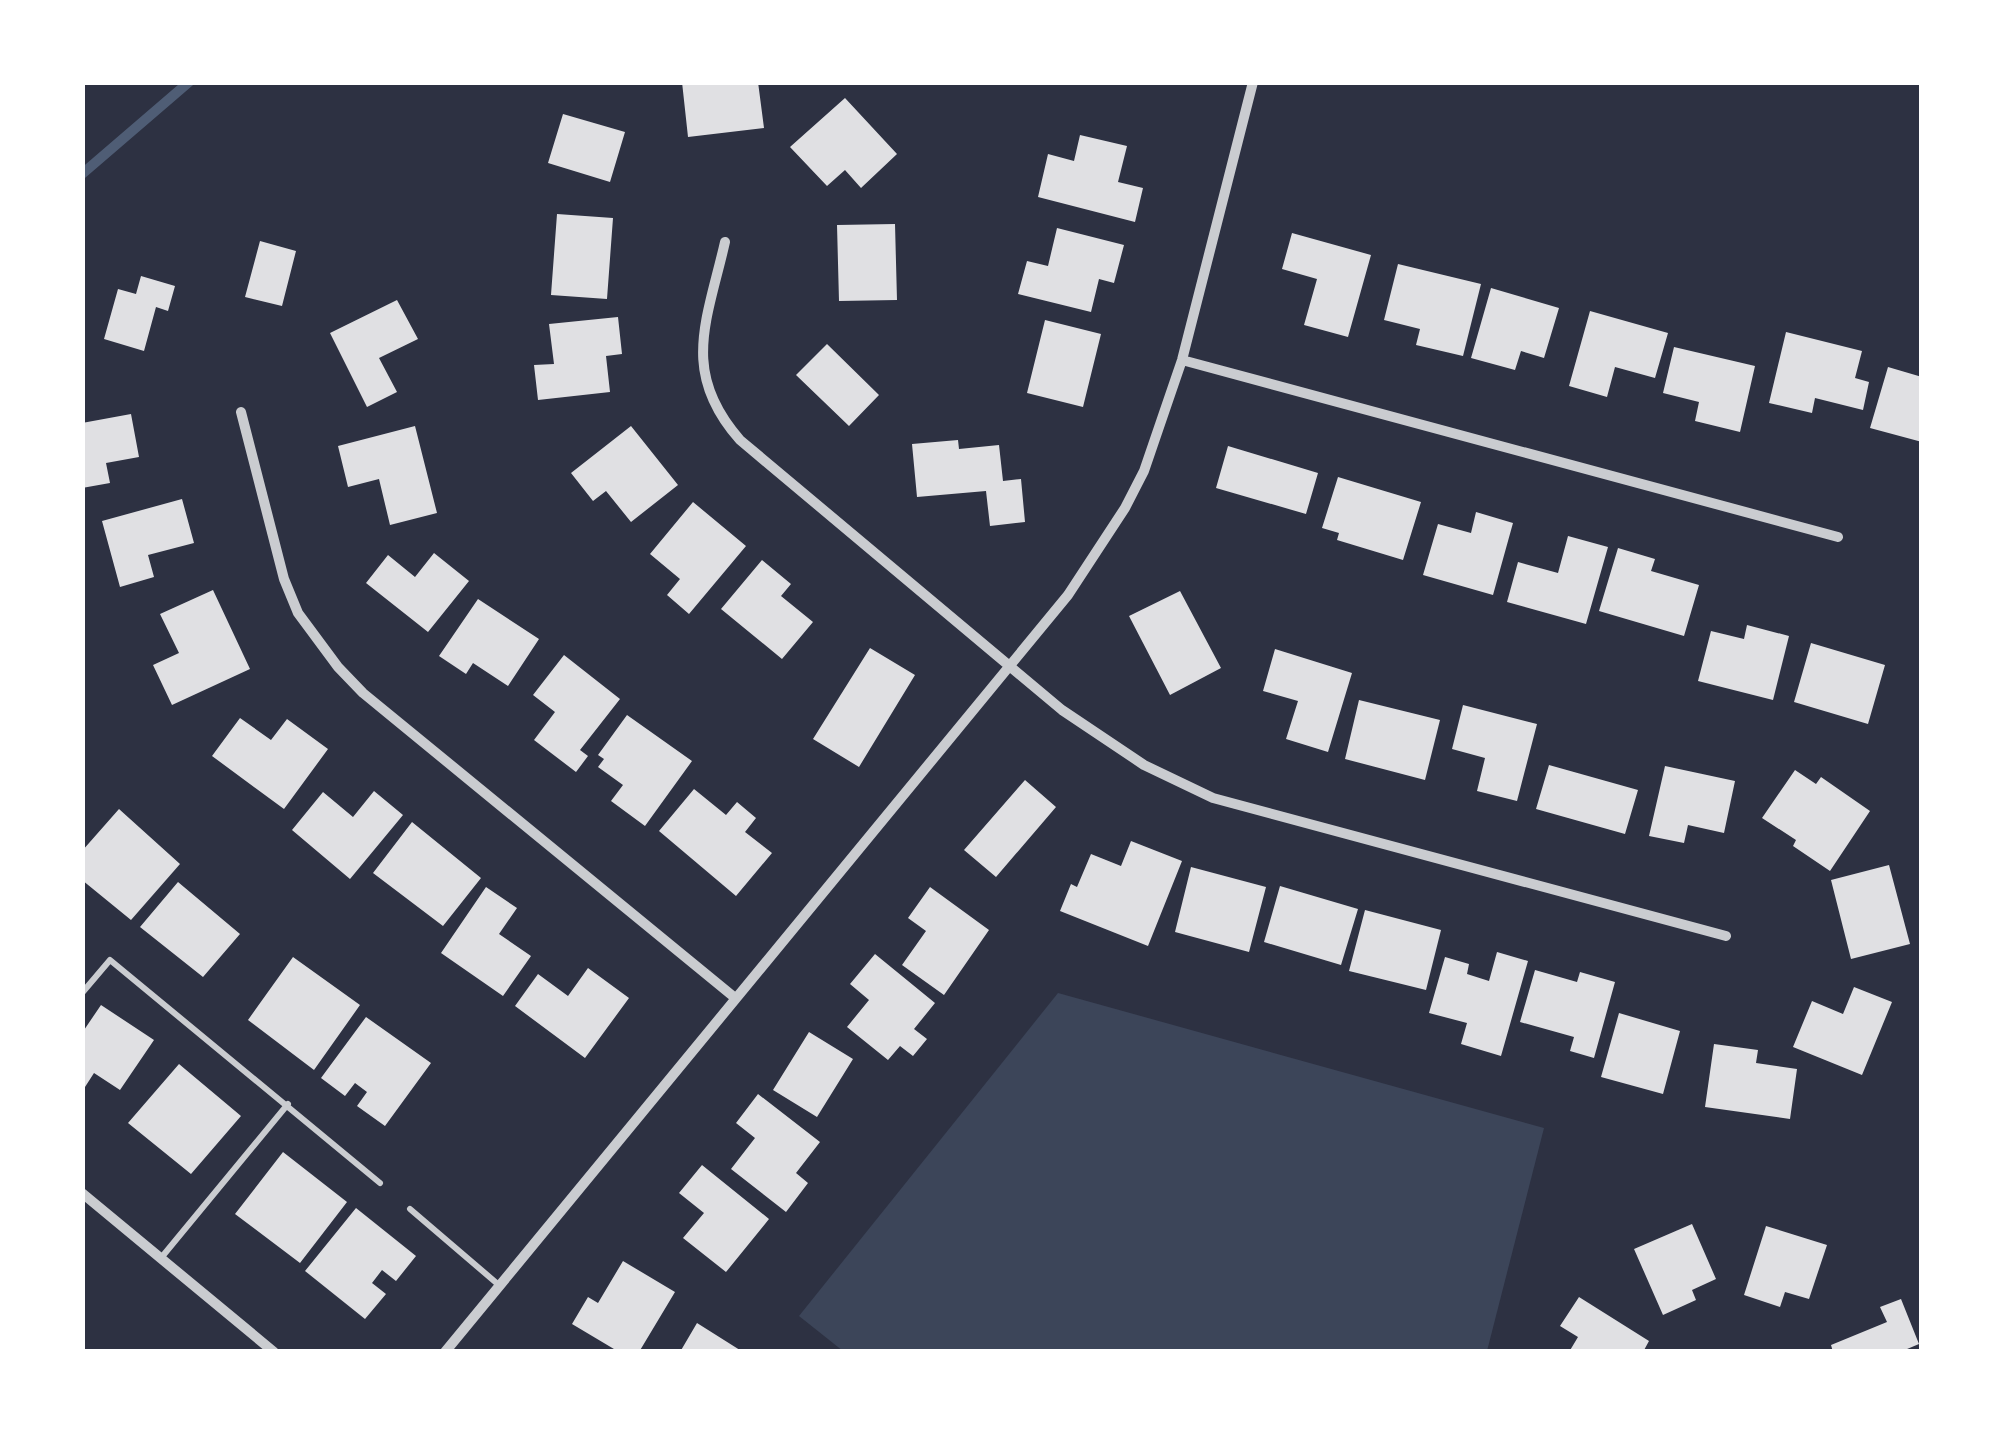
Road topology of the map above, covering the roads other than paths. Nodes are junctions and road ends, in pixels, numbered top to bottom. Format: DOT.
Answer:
graph roads {
  1 [pos="1253,82"];
  2 [pos="725,242"];
  3 [pos="1182,360"];
  4 [pos="241,412"];
  5 [pos="1838,537"];
  6 [pos="1010,664"];
  7 [pos="1726,936"];
  8 [pos="82,993"];
  9 [pos="734,997"];
  10 [pos="288,1104"];
  11 [pos="380,1183"];
  12 [pos="82,1193"];
  13 [pos="410,1209"];
  14 [pos="161,1258"];
  15 [pos="500,1286"];
  16 [pos="274,1352"];
  17 [pos="445,1352"];
  1 -- 3 [label="street"];
  2 -- 6 [label="street"];
  3 -- 5 [label="street"];
  3 -- 6 [label="street"];
  4 -- 9 [label="street"];
  6 -- 7 [label="street"];
  6 -- 9 [label="street"];
  8 -- 10 [label="lane"];
  9 -- 15 [label="street"];
  10 -- 11 [label="lane"];
  10 -- 14 [label="lane"];
  12 -- 14 [label="street"];
  13 -- 15 [label="lane"];
  14 -- 16 [label="street"];
  15 -- 17 [label="street"];
}
